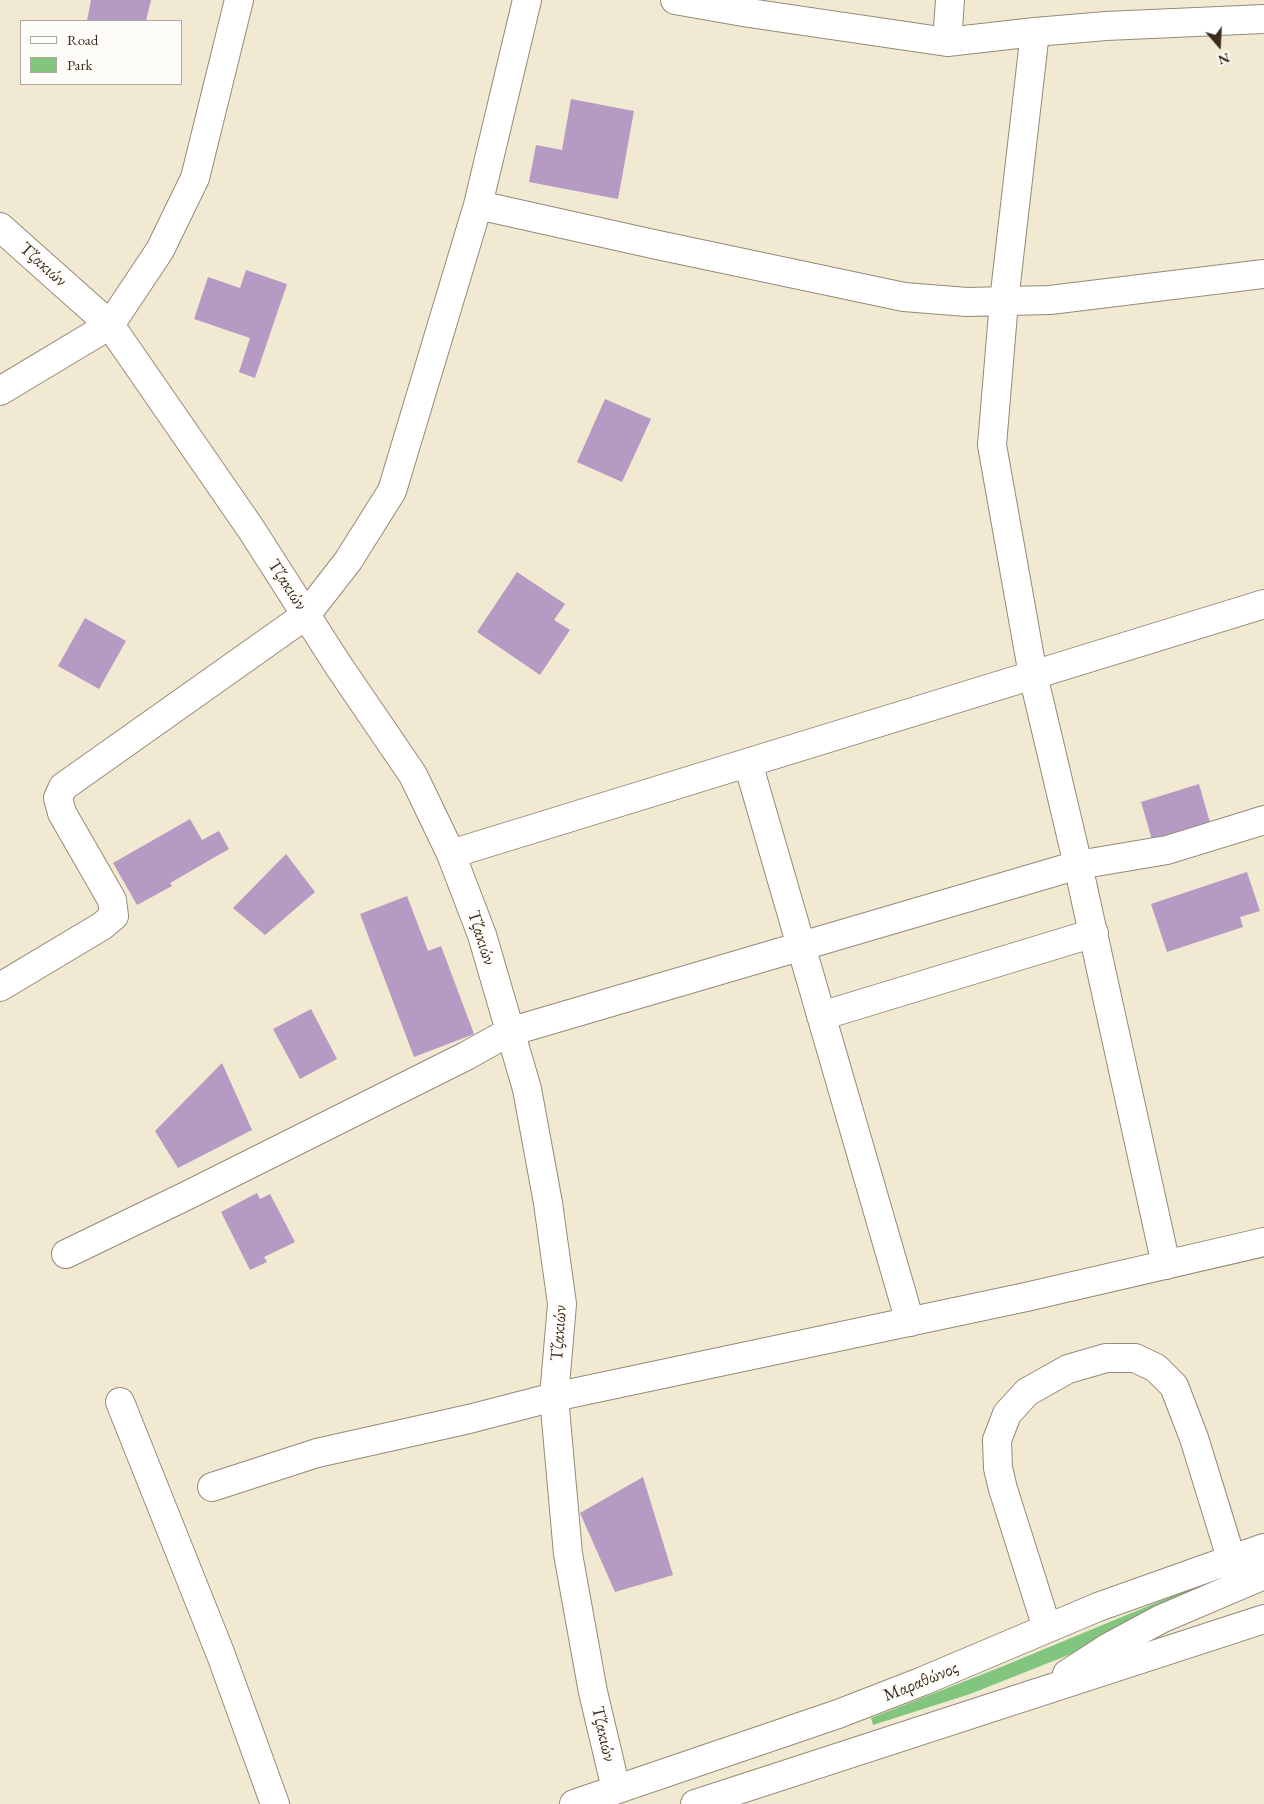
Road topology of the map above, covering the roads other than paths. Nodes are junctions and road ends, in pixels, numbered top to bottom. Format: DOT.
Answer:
graph roads {
  1 [pos="238,0"];
  2 [pos="527,0"];
  3 [pos="675,0"];
  4 [pos="950,0"];
  5 [pos="750,6"];
  6 [pos="1264,20"];
  7 [pos="1034,32"];
  8 [pos="948,42"];
  9 [pos="478,205"];
  10 [pos="0,227"];
  11 [pos="1264,274"];
  12 [pos="1004,301"];
  13 [pos="110,325"];
  14 [pos="0,391"];
  15 [pos="1264,604"];
  16 [pos="306,615"];
  17 [pos="1033,675"];
  18 [pos="748,763"];
  19 [pos="1264,820"];
  20 [pos="451,854"];
  21 [pos="1078,865"];
  22 [pos="1094,933"];
  23 [pos="801,946"];
  24 [pos="0,987"];
  25 [pos="821,1016"];
  26 [pos="509,1032"];
  27 [pos="1264,1242"];
  28 [pos="66,1254"];
  29 [pos="1166,1264"];
  30 [pos="910,1322"];
  31 [pos="554,1397"];
  32 [pos="120,1402"];
  33 [pos="212,1487"];
  34 [pos="1264,1548"];
  35 [pos="1231,1558"];
  36 [pos="1264,1575"];
  37 [pos="1264,1619"];
  38 [pos="1047,1628"];
  39 [pos="1041,1692"];
  40 [pos="616,1789"];
  41 [pos="275,1804"];
  42 [pos="574,1804"];
  43 [pos="694,1804"];
  1 -- 13 [label="street"];
  2 -- 9 [label="street"];
  3 -- 5 [label="street"];
  4 -- 8 [label="street"];
  5 -- 8 [label="street"];
  6 -- 7 [label="street"];
  7 -- 8 [label="street"];
  7 -- 12 [label="street"];
  9 -- 12 [label="street"];
  9 -- 16 [label="street"];
  10 -- 13 [label="street, Τζακιών"];
  11 -- 12 [label="street"];
  12 -- 17 [label="street"];
  13 -- 14 [label="street"];
  13 -- 16 [label="street, Τζακιών"];
  15 -- 17 [label="street"];
  16 -- 20 [label="street, Τζακιών"];
  16 -- 24 [label="street"];
  17 -- 18 [label="street"];
  17 -- 21 [label="street"];
  18 -- 20 [label="street"];
  18 -- 23 [label="street"];
  19 -- 21 [label="street"];
  20 -- 26 [label="street, Τζακιών"];
  21 -- 22 [label="street"];
  21 -- 23 [label="street"];
  22 -- 25 [label="street"];
  22 -- 29 [label="street"];
  23 -- 25 [label="street"];
  23 -- 26 [label="street"];
  25 -- 30 [label="street"];
  26 -- 28 [label="street"];
  26 -- 31 [label="street, Τζακιών"];
  27 -- 29 [label="street"];
  29 -- 30 [label="street"];
  30 -- 31 [label="street"];
  31 -- 33 [label="street"];
  31 -- 40 [label="street, Τζακιών"];
  32 -- 41 [label="street"];
  34 -- 35 [label="street, Μαραθώνος"];
  35 -- 38 [label="street, Μαραθώνος"];
  35 -- 38 [label="street"];
  36 -- 39 [label="street"];
  37 -- 39 [label="street"];
  38 -- 40 [label="street, Μαραθώνος"];
  39 -- 43 [label="street"];
  40 -- 42 [label="street, Μαραθώνος"];
}
